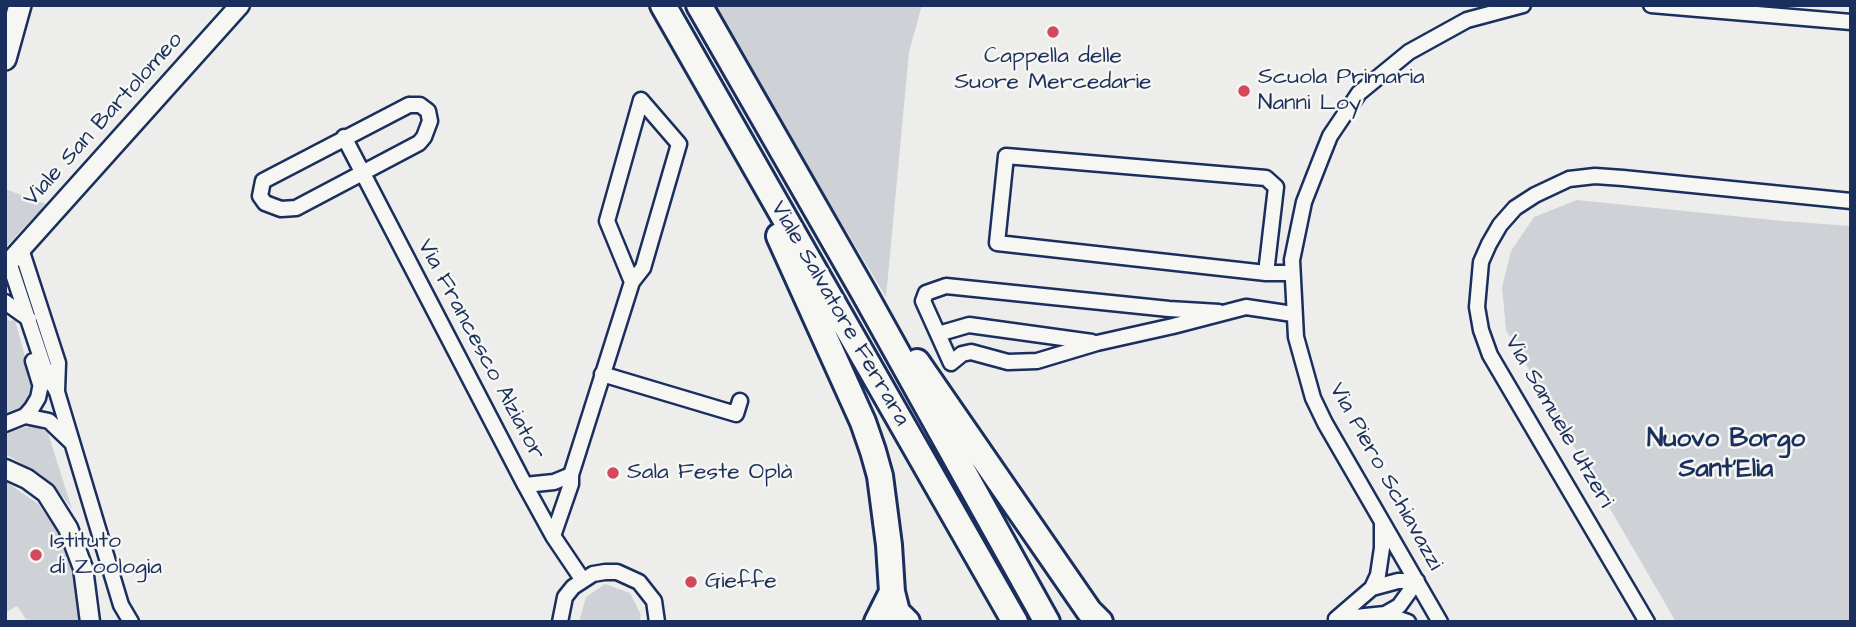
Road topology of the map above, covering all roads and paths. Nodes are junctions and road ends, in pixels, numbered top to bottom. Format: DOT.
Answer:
graph roads {
  1 [pos="20,5"];
  2 [pos="240,5"];
  3 [pos="663,5"];
  4 [pos="699,5"];
  5 [pos="1523,5"];
  6 [pos="1651,5"];
  7 [pos="1851,22"];
  8 [pos="5,59"];
  9 [pos="344,137"];
  10 [pos="361,173"];
  11 [pos="1851,201"];
  12 [pos="777,205"];
  13 [pos="12,259"];
  14 [pos="1266,273"];
  15 [pos="1292,273"];
  16 [pos="632,282"];
  17 [pos="864,293"];
  18 [pos="11,305"];
  19 [pos="1219,312"];
  20 [pos="1293,314"];
  21 [pos="29,319"];
  22 [pos="938,334"];
  23 [pos="1097,343"];
  24 [pos="44,367"];
  25 [pos="602,374"];
  26 [pos="41,387"];
  27 [pos="57,392"];
  28 [pos="740,401"];
  29 [pos="25,415"];
  30 [pos="5,424"];
  31 [pos="73,444"];
  32 [pos="5,469"];
  33 [pos="571,475"];
  34 [pos="525,485"];
  35 [pos="1382,522"];
  36 [pos="553,536"];
  37 [pos="582,579"];
  38 [pos="1417,581"];
  39 [pos="1372,588"];
  40 [pos="892,592"];
  41 [pos="121,605"];
  42 [pos="1385,614"];
  43 [pos="1332,620"];
  44 [pos="90,622"];
  45 [pos="118,622"];
  46 [pos="131,622"];
  47 [pos="559,622"];
  48 [pos="657,622"];
  49 [pos="877,622"];
  50 [pos="907,622"];
  51 [pos="1015,622"];
  52 [pos="1047,622"];
  53 [pos="1100,622"];
  54 [pos="1408,622"];
  55 [pos="1440,622"];
  56 [pos="1647,622"];
  1 -- 8 [label="main road"];
  2 -- 13 [label="street, Viale San Bartolomeo"];
  3 -- 12 [label="highway, Viale Salvatore Ferrara"];
  4 -- 17 [label="highway, Viale Salvatore Ferrara"];
  5 -- 15 [label="street, Via Piero Schiavazzi"];
  6 -- 7 [label="street"];
  9 -- 10 [label="street, Via Francesco Alziator"];
  9 -- 10 [label="street"];
  9 -- 10 [label="street"];
  10 -- 34 [label="street, Via Francesco Alziator"];
  11 -- 56 [label="street, Via Samuele Utzeri"];
  12 -- 40 [label="highway"];
  12 -- 51 [label="highway, Viale Salvatore Ferrara"];
  13 -- 21 [label="street"];
  13 -- 27 [label="street"];
  14 -- 14 [label="street"];
  14 -- 15 [label="street"];
  15 -- 20 [label="street, Via Piero Schiavazzi"];
  16 -- 16 [label="street"];
  16 -- 25 [label="street"];
  17 -- 52 [label="highway, Viale Salvatore Ferrara"];
  17 -- 53 [label="highway"];
  18 -- 21 [label="street"];
  18 -- 26 [label="street"];
  19 -- 20 [label="street"];
  19 -- 22 [label="street"];
  19 -- 23 [label="street"];
  20 -- 35 [label="street, Via Piero Schiavazzi"];
  21 -- 24 [label="street"];
  22 -- 23 [label="street"];
  22 -- 23 [label="street"];
  24 -- 26 [label="street"];
  24 -- 27 [label="street"];
  25 -- 28 [label="street"];
  25 -- 33 [label="street"];
  26 -- 29 [label="street"];
  27 -- 31 [label="street"];
  29 -- 30 [label="street"];
  29 -- 31 [label="street"];
  31 -- 41 [label="street"];
  32 -- 44 [label="street"];
  33 -- 34 [label="street"];
  33 -- 36 [label="street"];
  34 -- 36 [label="street, Via Francesco Alziator"];
  35 -- 38 [label="street, Via Piero Schiavazzi"];
  35 -- 39 [label="street"];
  36 -- 37 [label="street, Via Francesco Alziator"];
  37 -- 47 [label="street"];
  37 -- 48 [label="street"];
  38 -- 39 [label="street"];
  38 -- 42 [label="street"];
  38 -- 55 [label="street, Via Piero Schiavazzi"];
  39 -- 43 [label="street"];
  40 -- 49 [label="highway"];
  40 -- 50 [label="highway"];
  41 -- 45 [label="street"];
  41 -- 46 [label="street"];
  42 -- 43 [label="street"];
  42 -- 54 [label="street"];
}
